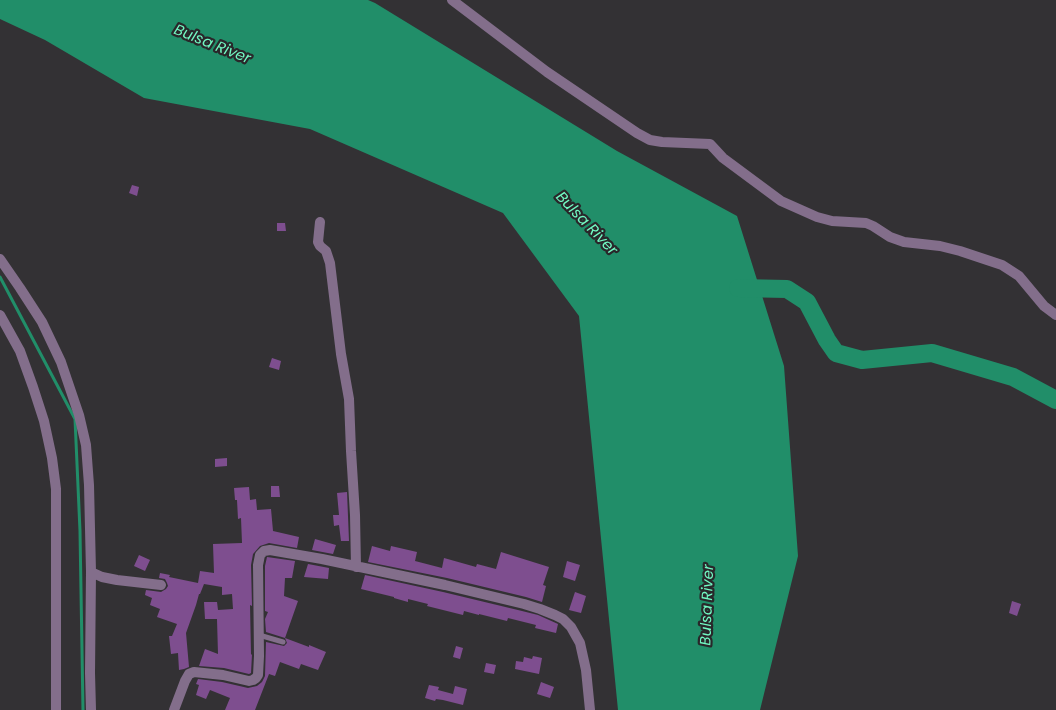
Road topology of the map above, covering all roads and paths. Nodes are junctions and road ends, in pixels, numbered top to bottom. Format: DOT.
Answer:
graph roads {
  1 [pos="452,0"];
  2 [pos="320,222"];
  3 [pos="0,259"];
  4 [pos="0,315"];
  5 [pos="1056,315"];
  6 [pos="356,567"];
  7 [pos="91,572"];
  8 [pos="161,586"];
  9 [pos="258,635"];
  10 [pos="283,642"];
  11 [pos="56,710"];
  12 [pos="91,710"];
  13 [pos="174,710"];
  14 [pos="590,710"];
  1 -- 5 [label="street"];
  2 -- 6 [label="street"];
  3 -- 7 [label="street"];
  4 -- 11 [label="street"];
  6 -- 9 [label="street"];
  6 -- 14 [label="street"];
  7 -- 8 [label="street"];
  7 -- 12 [label="street"];
  9 -- 10 [label="lane"];
  9 -- 13 [label="street"];
}
